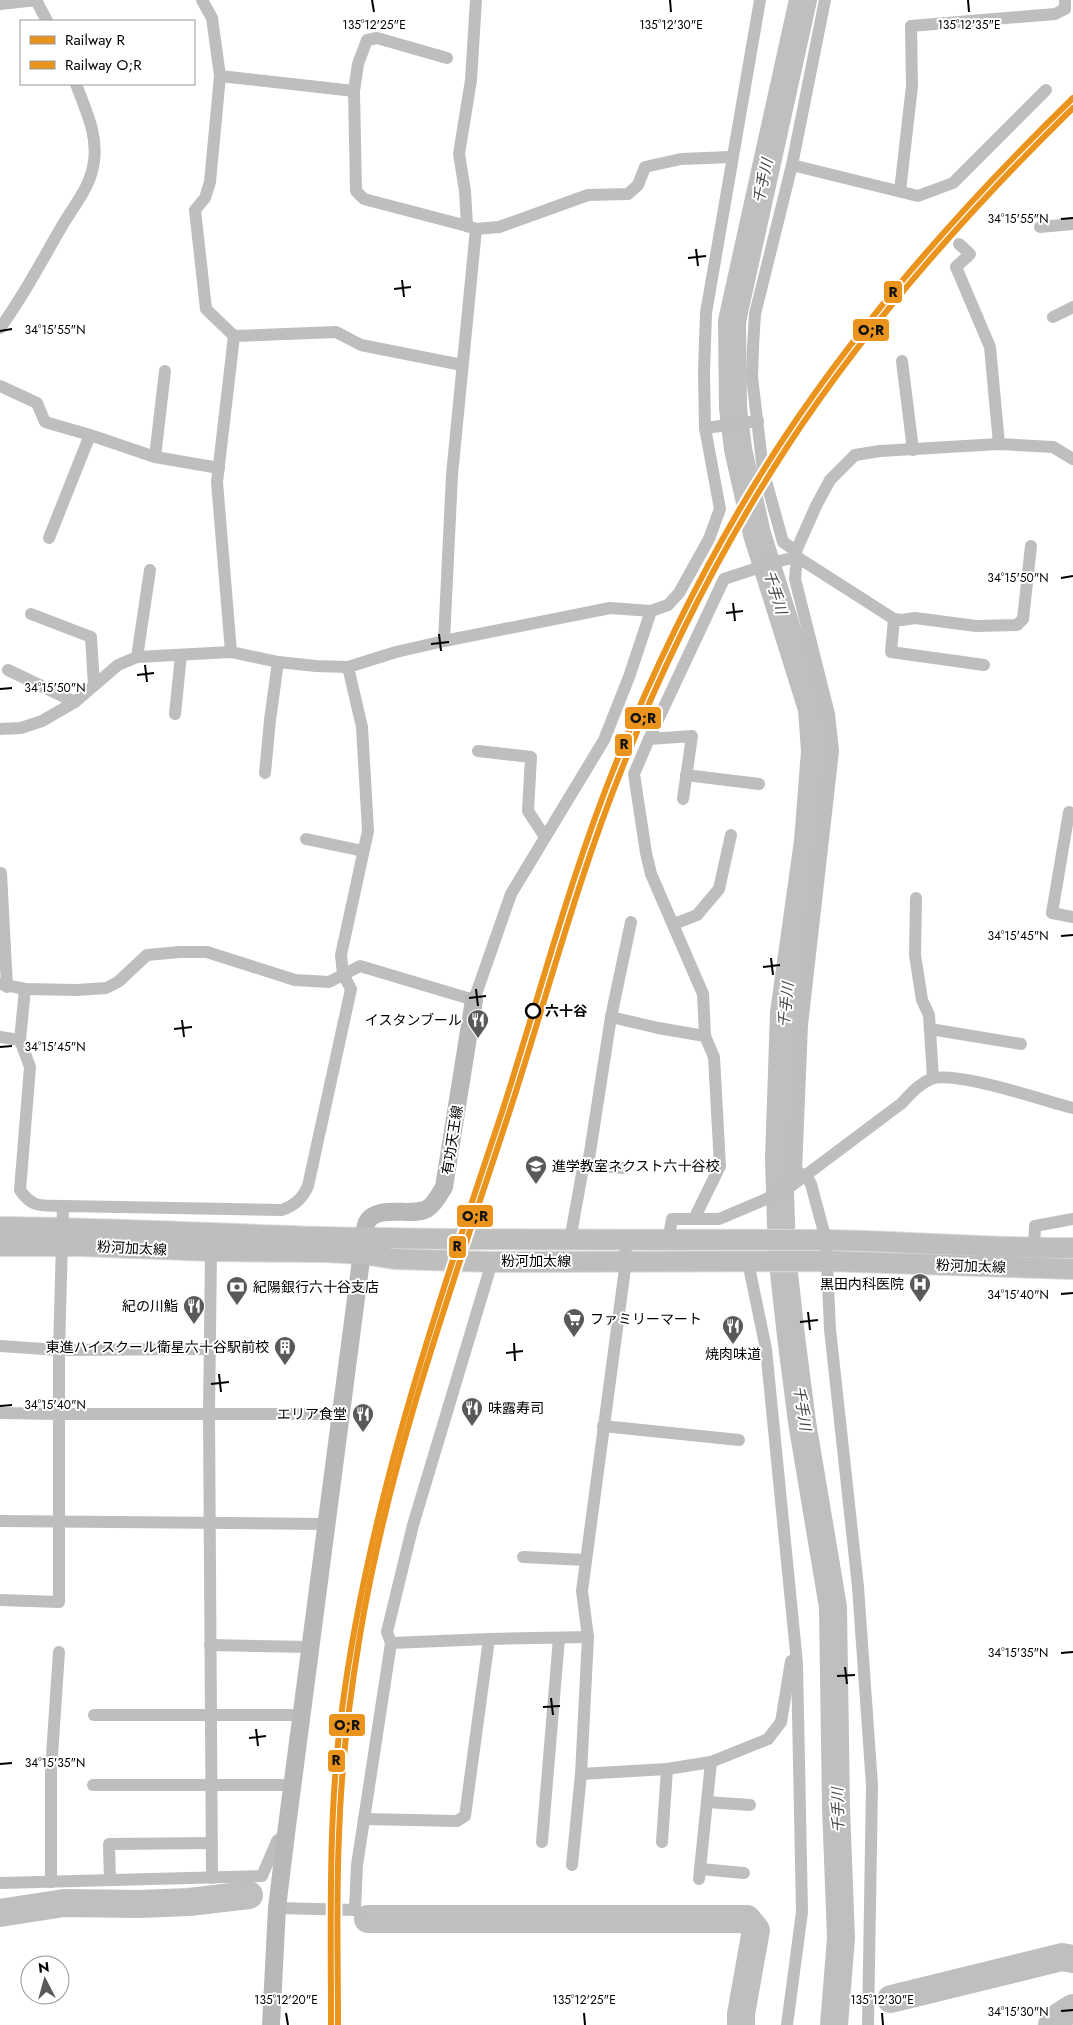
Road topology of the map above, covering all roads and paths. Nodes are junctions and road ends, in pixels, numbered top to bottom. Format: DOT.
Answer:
graph roads {
  1 [pos="36,0"];
  2 [pos="202,0"];
  3 [pos="476,0"];
  4 [pos="760,0"];
  5 [pos="825,0"];
  6 [pos="1065,0"];
  7 [pos="0,4"];
  8 [pos="46,20"];
  9 [pos="448,58"];
  10 [pos="220,76"];
  11 [pos="76,85"];
  12 [pos="1046,90"];
  13 [pos="354,91"];
  14 [pos="731,156"];
  15 [pos="792,165"];
  16 [pos="900,191"];
  17 [pos="1073,224"];
  18 [pos="1040,227"];
  19 [pos="472,228"];
  20 [pos="959,244"];
  21 [pos="1073,307"];
  22 [pos="1053,317"];
  23 [pos="0,328"];
  24 [pos="234,336"];
  25 [pos="902,361"];
  26 [pos="462,365"];
  27 [pos="165,372"];
  28 [pos="0,386"];
  29 [pos="755,422"];
  30 [pos="710,427"];
  31 [pos="90,435"];
  32 [pos="999,444"];
  33 [pos="913,450"];
  34 [pos="155,458"];
  35 [pos="1073,459"];
  36 [pos="219,468"];
  37 [pos="49,538"];
  38 [pos="1032,546"];
  39 [pos="797,554"];
  40 [pos="150,570"];
  41 [pos="651,610"];
  42 [pos="30,614"];
  43 [pos="894,619"];
  44 [pos="444,641"];
  45 [pos="231,652"];
  46 [pos="181,655"];
  47 [pos="137,657"];
  48 [pos="278,662"];
  49 [pos="984,665"];
  50 [pos="348,667"];
  51 [pos="8,670"];
  52 [pos="94,685"];
  53 [pos="75,702"];
  54 [pos="175,714"];
  55 [pos="0,729"];
  56 [pos="649,739"];
  57 [pos="478,751"];
  58 [pos="265,773"];
  59 [pos="686,775"];
  60 [pos="759,784"];
  61 [pos="683,799"];
  62 [pos="1069,812"];
  63 [pos="731,835"];
  64 [pos="545,837"];
  65 [pos="306,838"];
  66 [pos="363,851"];
  67 [pos="1,873"];
  68 [pos="916,898"];
  69 [pos="1073,917"];
  70 [pos="630,922"];
  71 [pos="674,924"];
  72 [pos="343,974"];
  73 [pos="4,985"];
  74 [pos="24,989"];
  75 [pos="474,1000"];
  76 [pos="611,1017"];
  77 [pos="930,1029"];
  78 [pos="705,1036"];
  79 [pos="0,1038"];
  80 [pos="20,1040"];
  81 [pos="1021,1044"];
  82 [pos="933,1078"];
  83 [pos="1073,1108"];
  84 [pos="588,1165"];
  85 [pos="624,1168"];
  86 [pos="806,1176"];
  87 [pos="63,1206"];
  88 [pos="694,1219"];
  89 [pos="1069,1220"];
  90 [pos="0,1227"];
  91 [pos="62,1236"];
  92 [pos="570,1240"];
  93 [pos="625,1240"];
  94 [pos="668,1241"];
  95 [pos="820,1241"];
  96 [pos="0,1246"];
  97 [pos="363,1246"];
  98 [pos="1034,1248"];
  99 [pos="1073,1248"];
  100 [pos="211,1251"];
  101 [pos="626,1261"];
  102 [pos="492,1262"];
  103 [pos="753,1262"];
  104 [pos="822,1262"];
  105 [pos="1073,1268"];
  106 [pos="0,1346"];
  107 [pos="209,1349"];
  108 [pos="59,1350"];
  109 [pos="0,1413"];
  110 [pos="59,1414"];
  111 [pos="209,1414"];
  112 [pos="340,1414"];
  113 [pos="603,1426"];
  114 [pos="739,1440"];
  115 [pos="0,1520"];
  116 [pos="59,1521"];
  117 [pos="209,1523"];
  118 [pos="326,1524"];
  119 [pos="523,1557"];
  120 [pos="586,1560"];
  121 [pos="0,1600"];
  122 [pos="588,1637"];
  123 [pos="559,1638"];
  124 [pos="794,1638"];
  125 [pos="489,1640"];
  126 [pos="391,1643"];
  127 [pos="210,1645"];
  128 [pos="310,1647"];
  129 [pos="59,1652"];
  130 [pos="94,1715"];
  131 [pos="211,1715"];
  132 [pos="301,1715"];
  133 [pos="711,1762"];
  134 [pos="667,1769"];
  135 [pos="581,1774"];
  136 [pos="92,1785"];
  137 [pos="212,1785"];
  138 [pos="292,1785"];
  139 [pos="707,1802"];
  140 [pos="750,1805"];
  141 [pos="364,1819"];
  142 [pos="286,1834"];
  143 [pos="542,1842"];
  144 [pos="662,1842"];
  145 [pos="212,1843"];
  146 [pos="572,1865"];
  147 [pos="744,1873"];
  148 [pos="212,1878"];
  149 [pos="110,1880"];
  150 [pos="51,1882"];
  151 [pos="0,1883"];
  152 [pos="277,1908"];
  153 [pos="272,2025"];
  154 [pos="786,2025"];
  155 [pos="868,2025"];
  1 -- 7 [label="street"];
  1 -- 8 [label="street"];
  2 -- 10 [label="street"];
  3 -- 19 [label="street"];
  4 -- 14 [label="street"];
  5 -- 15 [label="street"];
  6 -- 16 [label="street"];
  9 -- 13 [label="street"];
  10 -- 13 [label="street"];
  10 -- 24 [label="street"];
  11 -- 23 [label="street"];
  12 -- 16 [label="street"];
  13 -- 19 [label="street"];
  14 -- 19 [label="street"];
  14 -- 30 [label="street"];
  15 -- 16 [label="street"];
  15 -- 29 [label="street"];
  17 -- 18 [label="street"];
  19 -- 26 [label="street"];
  20 -- 32 [label="street"];
  21 -- 22 [label="street"];
  24 -- 26 [label="street"];
  24 -- 36 [label="street"];
  25 -- 33 [label="street"];
  26 -- 44 [label="street"];
  27 -- 34 [label="street"];
  28 -- 31 [label="street"];
  29 -- 30 [label="street"];
  29 -- 39 [label="street"];
  30 -- 41 [label="street"];
  31 -- 34 [label="street"];
  31 -- 37 [label="street"];
  32 -- 33 [label="street"];
  32 -- 35 [label="street"];
  33 -- 39 [label="street"];
  34 -- 36 [label="street"];
  36 -- 45 [label="street"];
  38 -- 43 [label="street"];
  39 -- 43 [label="street"];
  39 -- 56 [label="street"];
  39 -- 86 [label="street"];
  40 -- 47 [label="street"];
  41 -- 44 [label="street"];
  41 -- 64 [label="street"];
  42 -- 52 [label="street"];
  43 -- 49 [label="street"];
  44 -- 50 [label="street"];
  45 -- 46 [label="street"];
  45 -- 48 [label="street"];
  46 -- 47 [label="street"];
  46 -- 54 [label="street"];
  47 -- 52 [label="street"];
  48 -- 50 [label="street"];
  48 -- 58 [label="street"];
  50 -- 66 [label="street"];
  51 -- 53 [label="street"];
  52 -- 53 [label="street"];
  53 -- 55 [label="street"];
  56 -- 59 [label="street"];
  56 -- 71 [label="street"];
  57 -- 64 [label="street"];
  59 -- 60 [label="street"];
  59 -- 61 [label="street"];
  62 -- 69 [label="street"];
  63 -- 71 [label="street"];
  64 -- 75 [label="street"];
  65 -- 66 [label="street"];
  66 -- 72 [label="street"];
  67 -- 73 [label="street"];
  68 -- 77 [label="street"];
  70 -- 76 [label="street"];
  71 -- 78 [label="street"];
  72 -- 74 [label="street"];
  72 -- 75 [label="street"];
  72 -- 87 [label="street"];
  73 -- 74 [label="street"];
  74 -- 80 [label="street"];
  75 -- 97 [label="street, 有功天王線"];
  76 -- 78 [label="street"];
  76 -- 84 [label="street"];
  77 -- 81 [label="street"];
  77 -- 82 [label="street"];
  78 -- 88 [label="street"];
  79 -- 80 [label="street"];
  80 -- 87 [label="street"];
  82 -- 83 [label="street"];
  82 -- 86 [label="street"];
  84 -- 85 [label="street"];
  84 -- 92 [label="street"];
  86 -- 88 [label="street"];
  86 -- 95 [label="street"];
  87 -- 91 [label="street"];
  88 -- 94 [label="street"];
  89 -- 98 [label="street"];
  90 -- 91 [label="main road, 粉河加太線"];
  91 -- 96 [label="main road, 粉河加太線"];
  91 -- 97 [label="main road, 粉河加太線"];
  91 -- 100 [label="main road, 粉河加太線"];
  91 -- 108 [label="street"];
  92 -- 93 [label="main road, 粉河加太線"];
  92 -- 97 [label="main road, 粉河加太線"];
  93 -- 94 [label="main road, 粉河加太線"];
  93 -- 101 [label="street"];
  94 -- 95 [label="main road, 粉河加太線"];
  95 -- 98 [label="main road, 粉河加太線"];
  95 -- 104 [label="street"];
  97 -- 100 [label="main road, 粉河加太線"];
  97 -- 102 [label="main road, 粉河加太線"];
  97 -- 112 [label="street"];
  98 -- 99 [label="main road, 粉河加太線"];
  100 -- 107 [label="street"];
  101 -- 102 [label="main road, 粉河加太線"];
  101 -- 103 [label="main road, 粉河加太線"];
  101 -- 113 [label="street"];
  102 -- 126 [label="street"];
  103 -- 104 [label="main road, 粉河加太線"];
  103 -- 124 [label="street"];
  104 -- 105 [label="main road, 粉河加太線"];
  104 -- 155 [label="street"];
  106 -- 108 [label="street"];
  107 -- 108 [label="street"];
  107 -- 111 [label="street"];
  108 -- 110 [label="street"];
  109 -- 110 [label="street"];
  110 -- 111 [label="street"];
  110 -- 116 [label="street"];
  111 -- 112 [label="street"];
  111 -- 117 [label="street"];
  112 -- 118 [label="street"];
  113 -- 114 [label="street"];
  113 -- 120 [label="street"];
  115 -- 116 [label="street"];
  116 -- 117 [label="street"];
  116 -- 121 [label="street"];
  117 -- 118 [label="street"];
  117 -- 127 [label="street"];
  118 -- 128 [label="street"];
  119 -- 120 [label="street"];
  120 -- 122 [label="street"];
  122 -- 123 [label="street"];
  122 -- 135 [label="street"];
  123 -- 125 [label="street"];
  123 -- 143 [label="street"];
  124 -- 133 [label="street"];
  124 -- 154 [label="street"];
  125 -- 126 [label="street"];
  125 -- 141 [label="street"];
  126 -- 141 [label="street"];
  127 -- 128 [label="street"];
  127 -- 131 [label="street"];
  128 -- 132 [label="street"];
  129 -- 150 [label="street"];
  130 -- 131 [label="street"];
  131 -- 132 [label="street"];
  131 -- 137 [label="street"];
  132 -- 138 [label="street"];
  133 -- 134 [label="street"];
  133 -- 139 [label="street"];
  134 -- 135 [label="street"];
  134 -- 144 [label="street"];
  135 -- 146 [label="street"];
  136 -- 137 [label="street"];
  137 -- 138 [label="street"];
  137 -- 145 [label="street"];
  138 -- 142 [label="street"];
  139 -- 140 [label="street"];
  139 -- 147 [label="street"];
  141 -- 152 [label="street"];
  142 -- 148 [label="street"];
  142 -- 152 [label="street"];
  145 -- 148 [label="street"];
  145 -- 149 [label="street"];
  148 -- 149 [label="street"];
  149 -- 150 [label="street"];
  150 -- 151 [label="street"];
  152 -- 153 [label="street"];
}
